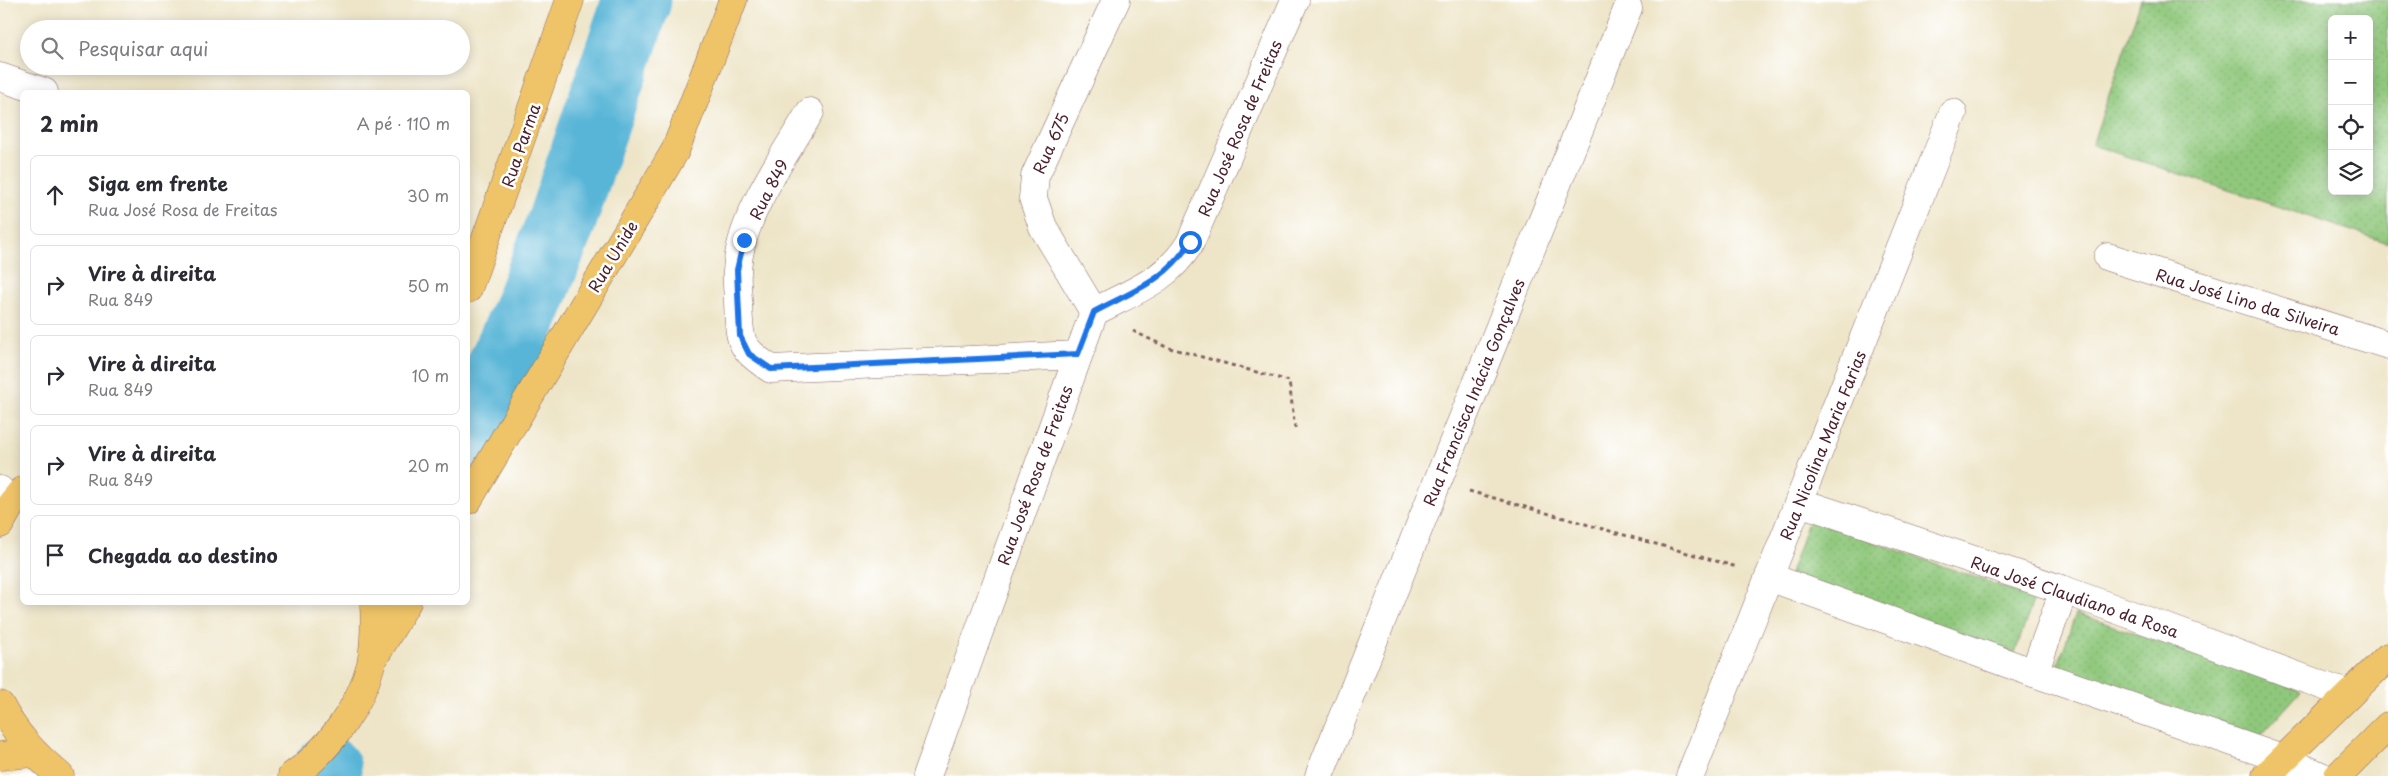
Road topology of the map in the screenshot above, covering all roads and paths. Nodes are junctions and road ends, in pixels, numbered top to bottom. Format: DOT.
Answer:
graph roads {
  1 [pos="570,0"];
  2 [pos="733,0"];
  3 [pos="1116,0"];
  4 [pos="1294,0"];
  5 [pos="1628,8"];
  6 [pos="0,77"];
  7 [pos="38,90"];
  8 [pos="810,112"];
  9 [pos="1952,113"];
  10 [pos="475,247"];
  11 [pos="2108,257"];
  12 [pos="470,277"];
  13 [pos="1094,312"];
  14 [pos="2388,345"];
  15 [pos="1078,354"];
  16 [pos="1295,428"];
  17 [pos="1437,482"];
  18 [pos="470,497"];
  19 [pos="1799,502"];
  20 [pos="1769,576"];
  21 [pos="2064,590"];
  22 [pos="374,605"];
  23 [pos="405,605"];
  24 [pos="2388,657"];
  25 [pos="371,664"];
  26 [pos="2034,673"];
  27 [pos="2349,695"];
  28 [pos="0,705"];
  29 [pos="2388,726"];
  30 [pos="33,753"];
  31 [pos="0,756"];
  32 [pos="2276,768"];
  33 [pos="298,774"];
  34 [pos="60,776"];
  35 [pos="927,776"];
  36 [pos="1319,776"];
  37 [pos="1690,776"];
  38 [pos="2320,776"];
  39 [pos="2338,776"];
  1 -- 10 [label="main road, Rua Parma"];
  2 -- 18 [label="main road, Rua Unide"];
  3 -- 13 [label="street, Rua 675"];
  4 -- 13 [label="street, Rua José Rosa de Freitas"];
  5 -- 17 [label="street, Rua Francisca Inácia Gonçalves"];
  6 -- 7 [label="street"];
  8 -- 15 [label="street, Rua 849"];
  9 -- 19 [label="street, Rua Nicolina Maria Farias"];
  10 -- 12 [label="main road, Rua Parma"];
  11 -- 14 [label="street, Rua José Lino da Silveira"];
  13 -- 15 [label="street, Rua José Rosa de Freitas"];
  13 -- 16 [label="path"];
  15 -- 35 [label="street, Rua José Rosa de Freitas"];
  17 -- 20 [label="path"];
  17 -- 36 [label="street, Rua Francisca Inácia Gonçalves"];
  19 -- 20 [label="street, Rua Nicolina Maria Farias"];
  19 -- 21 [label="street, Rua José Claudiano da Rosa"];
  20 -- 26 [label="street"];
  20 -- 37 [label="street, Rua Nicolina Maria Farias"];
  21 -- 26 [label="street"];
  21 -- 27 [label="street, Rua José Claudiano da Rosa"];
  22 -- 25 [label="main road"];
  23 -- 25 [label="main road"];
  24 -- 27 [label="main road"];
  25 -- 33 [label="main road"];
  26 -- 32 [label="street"];
  27 -- 32 [label="main road"];
  28 -- 30 [label="main road"];
  29 -- 39 [label="main road"];
  30 -- 31 [label="main road"];
  30 -- 34 [label="main road"];
  32 -- 38 [label="street"];
}
